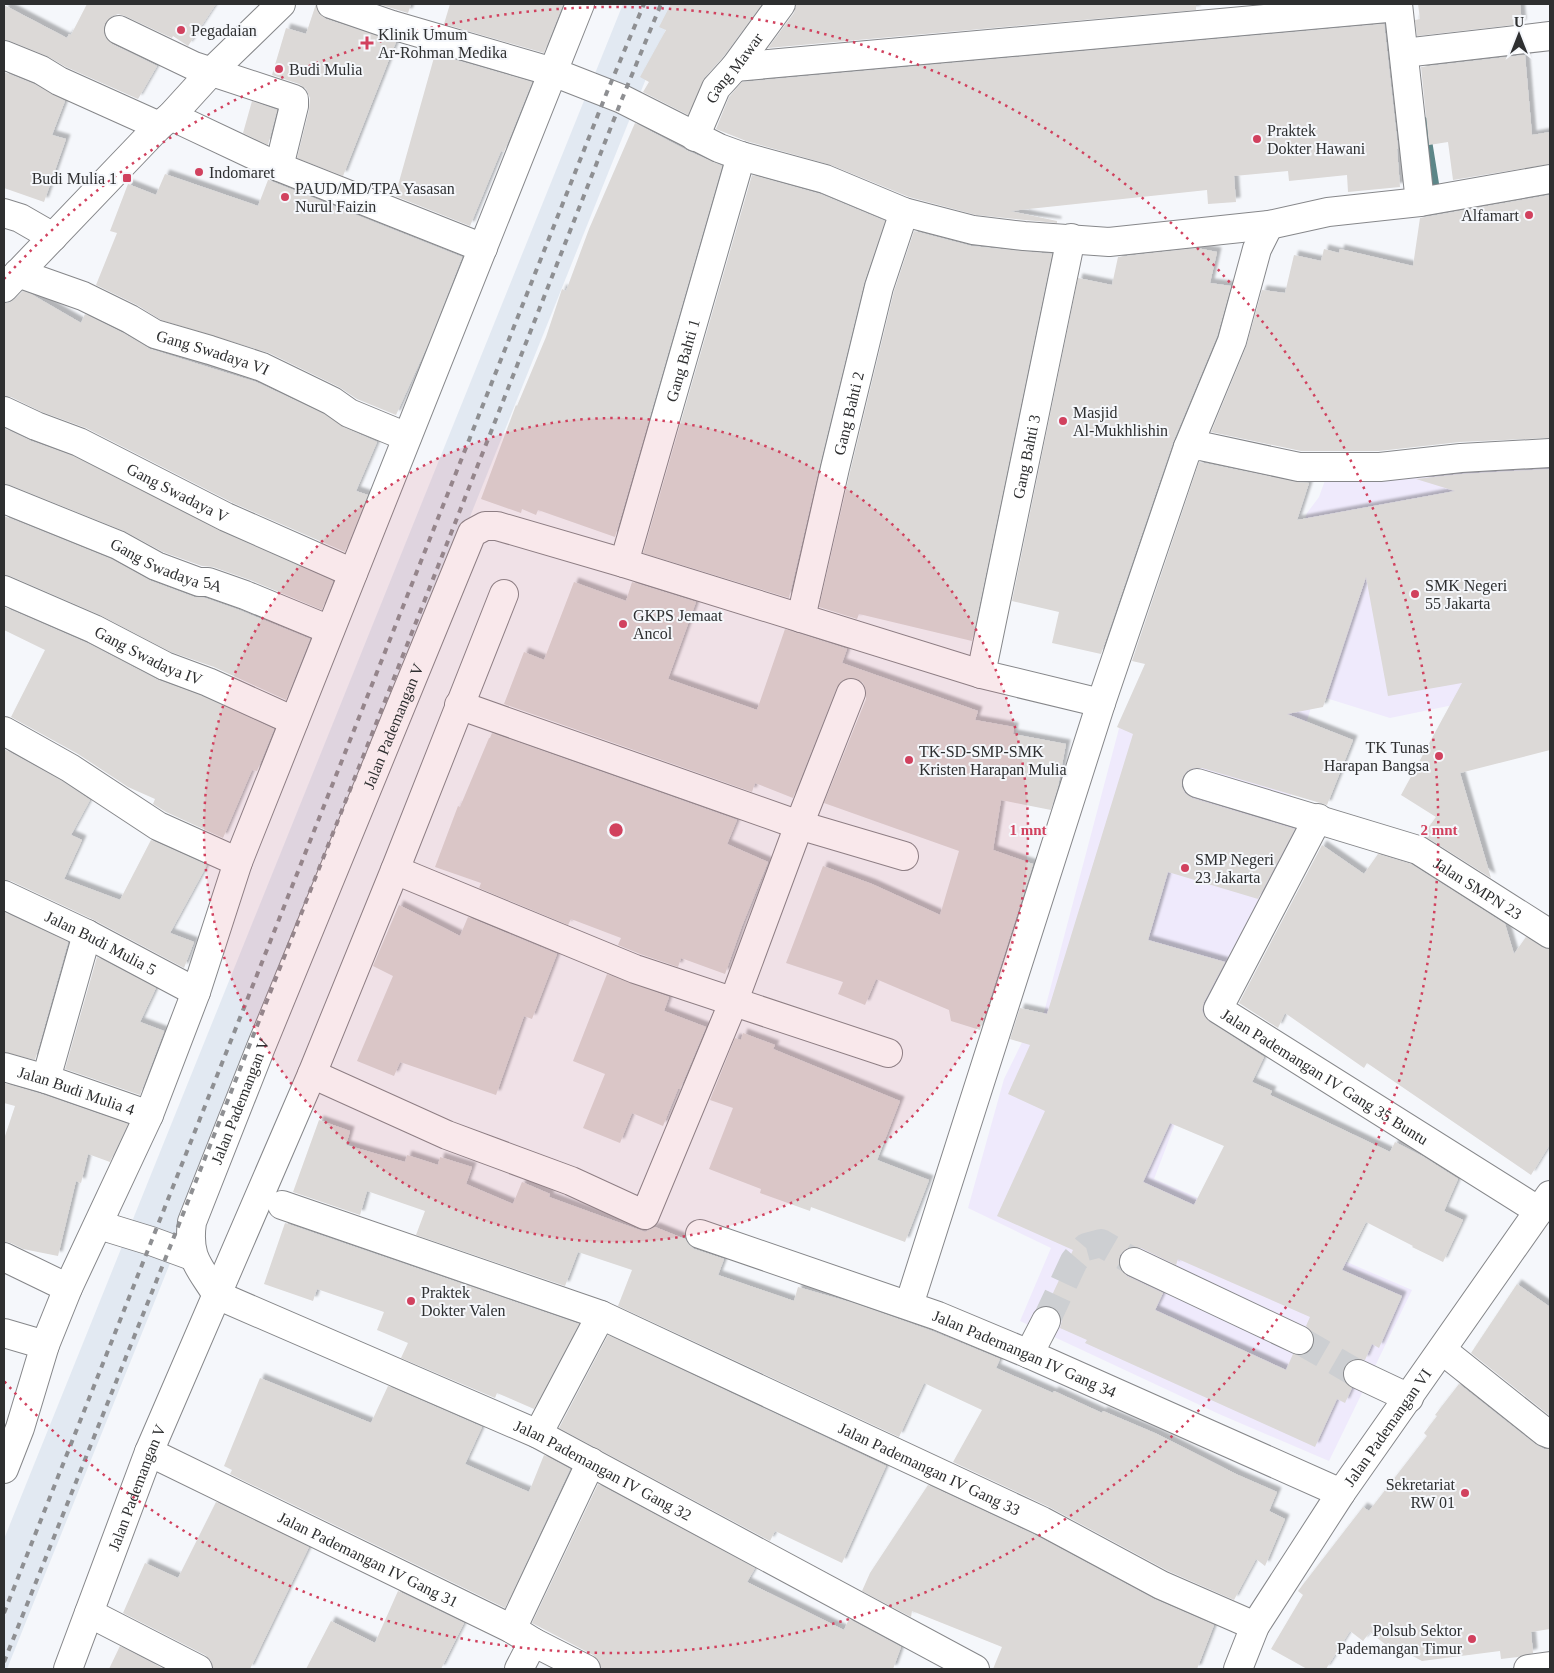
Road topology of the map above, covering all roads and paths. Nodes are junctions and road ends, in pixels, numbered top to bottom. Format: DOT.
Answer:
graph roads {
  1 [pos="278,4"];
  2 [pos="331,4"];
  3 [pos="580,4"];
  4 [pos="781,4"];
  5 [pos="1398,5"];
  6 [pos="119,30"];
  7 [pos="1550,36"];
  8 [pos="1413,52"];
  9 [pos="4,55"];
  10 [pos="736,67"];
  11 [pos="212,71"];
  12 [pos="553,72"];
  13 [pos="165,121"];
  14 [pos="695,137"];
  15 [pos="741,156"];
  16 [pos="279,167"];
  17 [pos="1550,178"];
  18 [pos="1435,199"];
  19 [pos="904,212"];
  20 [pos="4,213"];
  21 [pos="1264,235"];
  22 [pos="53,237"];
  23 [pos="1071,238"];
  24 [pos="483,248"];
  25 [pos="9,279"];
  26 [pos="4,411"];
  27 [pos="407,436"];
  28 [pos="1188,447"];
  29 [pos="1550,453"];
  30 [pos="4,499"];
  31 [pos="624,563"];
  32 [pos="353,573"];
  33 [pos="4,590"];
  34 [pos="504,594"];
  35 [pos="801,618"];
  36 [pos="330,630"];
  37 [pos="981,674"];
  38 [pos="851,693"];
  39 [pos="1092,701"];
  40 [pos="459,704"];
  41 [pos="294,721"];
  42 [pos="4,731"];
  43 [pos="1197,783"];
  44 [pos="1318,818"];
  45 [pos="799,825"];
  46 [pos="904,856"];
  47 [pos="238,862"];
  48 [pos="396,870"];
  49 [pos="4,895"];
  50 [pos="87,934"];
  51 [pos="1550,934"];
  52 [pos="196,992"];
  53 [pos="733,1003"];
  54 [pos="888,1053"];
  55 [pos="4,1067"];
  56 [pos="312,1074"];
  57 [pos="46,1079"];
  58 [pos="149,1115"];
  59 [pos="1545,1203"];
  60 [pos="282,1205"];
  61 [pos="99,1225"];
  62 [pos="700,1234"];
  63 [pos="192,1256"];
  64 [pos="4,1257"];
  65 [pos="1134,1262"];
  66 [pos="68,1288"];
  67 [pos="217,1295"];
  68 [pos="909,1306"];
  69 [pos="601,1315"];
  70 [pos="1046,1321"];
  71 [pos="4,1333"];
  72 [pos="1299,1340"];
  73 [pos="45,1345"];
  74 [pos="1442,1350"];
  75 [pos="1029,1354"];
  76 [pos="1358,1374"];
  77 [pos="1409,1398"];
  78 [pos="12,1429"];
  79 [pos="538,1434"];
  80 [pos="1550,1434"];
  81 [pos="149,1452"];
  82 [pos="591,1462"];
  83 [pos="4,1469"];
  84 [pos="1342,1493"];
  85 [pos="89,1613"];
  86 [pos="1255,1626"];
  87 [pos="522,1635"];
  88 [pos="1550,1666"];
  89 [pos="68,1669"];
  90 [pos="198,1669"];
  91 [pos="519,1669"];
  92 [pos="586,1669"];
  93 [pos="975,1669"];
  94 [pos="1238,1669"];
  95 [pos="1528,1669"];
  1 -- 11 [label="street"];
  2 -- 12 [label="street"];
  3 -- 12 [label="street"];
  4 -- 10 [label="street, Gang Mawar"];
  5 -- 8 [label="street"];
  5 -- 10 [label="street"];
  6 -- 11 [label="street"];
  7 -- 8 [label="street"];
  8 -- 18 [label="street"];
  9 -- 13 [label="street"];
  10 -- 14 [label="street, Gang Mawar"];
  11 -- 13 [label="street"];
  11 -- 16 [label="street"];
  12 -- 14 [label="street"];
  12 -- 24 [label="street"];
  13 -- 16 [label="street"];
  13 -- 22 [label="street"];
  14 -- 15 [label="street"];
  15 -- 19 [label="street"];
  15 -- 31 [label="street, Gang Bahti 1"];
  16 -- 24 [label="street"];
  17 -- 18 [label="street"];
  18 -- 21 [label="street"];
  19 -- 23 [label="street"];
  19 -- 35 [label="street, Gang Bahti 2"];
  20 -- 22 [label="street"];
  21 -- 23 [label="street"];
  21 -- 28 [label="street"];
  22 -- 25 [label="street"];
  23 -- 37 [label="street, Gang Bahti 3"];
  24 -- 27 [label="street"];
  25 -- 27 [label="street, Gang Swadaya VI"];
  26 -- 32 [label="street, Gang Swadaya V"];
  27 -- 32 [label="street"];
  28 -- 29 [label="street"];
  28 -- 39 [label="street"];
  30 -- 36 [label="street, Gang Swadaya 5A"];
  31 -- 35 [label="street"];
  31 -- 63 [label="street, Jalan Pademangan V"];
  32 -- 36 [label="street"];
  33 -- 41 [label="street, Gang Swadaya IV"];
  34 -- 40 [label="street"];
  35 -- 37 [label="street"];
  36 -- 41 [label="street"];
  37 -- 39 [label="street"];
  38 -- 45 [label="street"];
  39 -- 68 [label="street"];
  40 -- 45 [label="street"];
  40 -- 48 [label="street"];
  41 -- 47 [label="street"];
  42 -- 47 [label="street"];
  43 -- 44 [label="street, Jalan SMPN 23"];
  44 -- 51 [label="street, Jalan SMPN 23"];
  44 -- 59 [label="street, Jalan Pademangan IV Gang 35 Buntu"];
  45 -- 46 [label="street"];
  45 -- 53 [label="street"];
  47 -- 52 [label="street"];
  48 -- 53 [label="street"];
  48 -- 56 [label="street"];
  49 -- 50 [label="street, Jalan Budi Mulia 5"];
  50 -- 52 [label="street, Jalan Budi Mulia 5"];
  50 -- 57 [label="street"];
  52 -- 58 [label="street"];
  53 -- 54 [label="street"];
  53 -- 56 [label="street"];
  55 -- 57 [label="street, Jalan Budi Mulia 4"];
  56 -- 67 [label="street"];
  57 -- 58 [label="street, Jalan Budi Mulia 4"];
  58 -- 61 [label="street"];
  59 -- 74 [label="street, Jalan Pademangan VI"];
  60 -- 69 [label="street, Jalan Pademangan IV Gang 33"];
  61 -- 63 [label="street"];
  61 -- 66 [label="street"];
  62 -- 68 [label="street, Jalan Pademangan IV Gang 34"];
  63 -- 67 [label="street, Jalan Pademangan V"];
  64 -- 66 [label="street"];
  65 -- 72 [label="street"];
  66 -- 73 [label="street"];
  67 -- 79 [label="street, Jalan Pademangan IV Gang 32"];
  67 -- 81 [label="street, Jalan Pademangan V"];
  68 -- 75 [label="street, Jalan Pademangan IV Gang 34"];
  69 -- 79 [label="street"];
  69 -- 86 [label="street, Jalan Pademangan IV Gang 33"];
  70 -- 75 [label="street"];
  71 -- 73 [label="street"];
  73 -- 78 [label="street"];
  74 -- 77 [label="street, Jalan Pademangan VI"];
  74 -- 80 [label="street"];
  75 -- 84 [label="street, Jalan Pademangan IV Gang 34"];
  76 -- 77 [label="street"];
  77 -- 84 [label="street, Jalan Pademangan VI"];
  78 -- 83 [label="street"];
  79 -- 82 [label="street, Jalan Pademangan IV Gang 32"];
  81 -- 85 [label="street, Jalan Pademangan V"];
  81 -- 87 [label="street, Jalan Pademangan IV Gang 31"];
  82 -- 87 [label="street"];
  82 -- 93 [label="street, Jalan Pademangan IV Gang 32"];
  84 -- 86 [label="street, Jalan Pademangan VI"];
  85 -- 89 [label="street, Jalan Pademangan V"];
  85 -- 90 [label="street"];
  86 -- 94 [label="street, Jalan Pademangan VI"];
  87 -- 91 [label="street"];
  87 -- 92 [label="street, Jalan Pademangan IV Gang 31"];
  88 -- 95 [label="street"];
}
